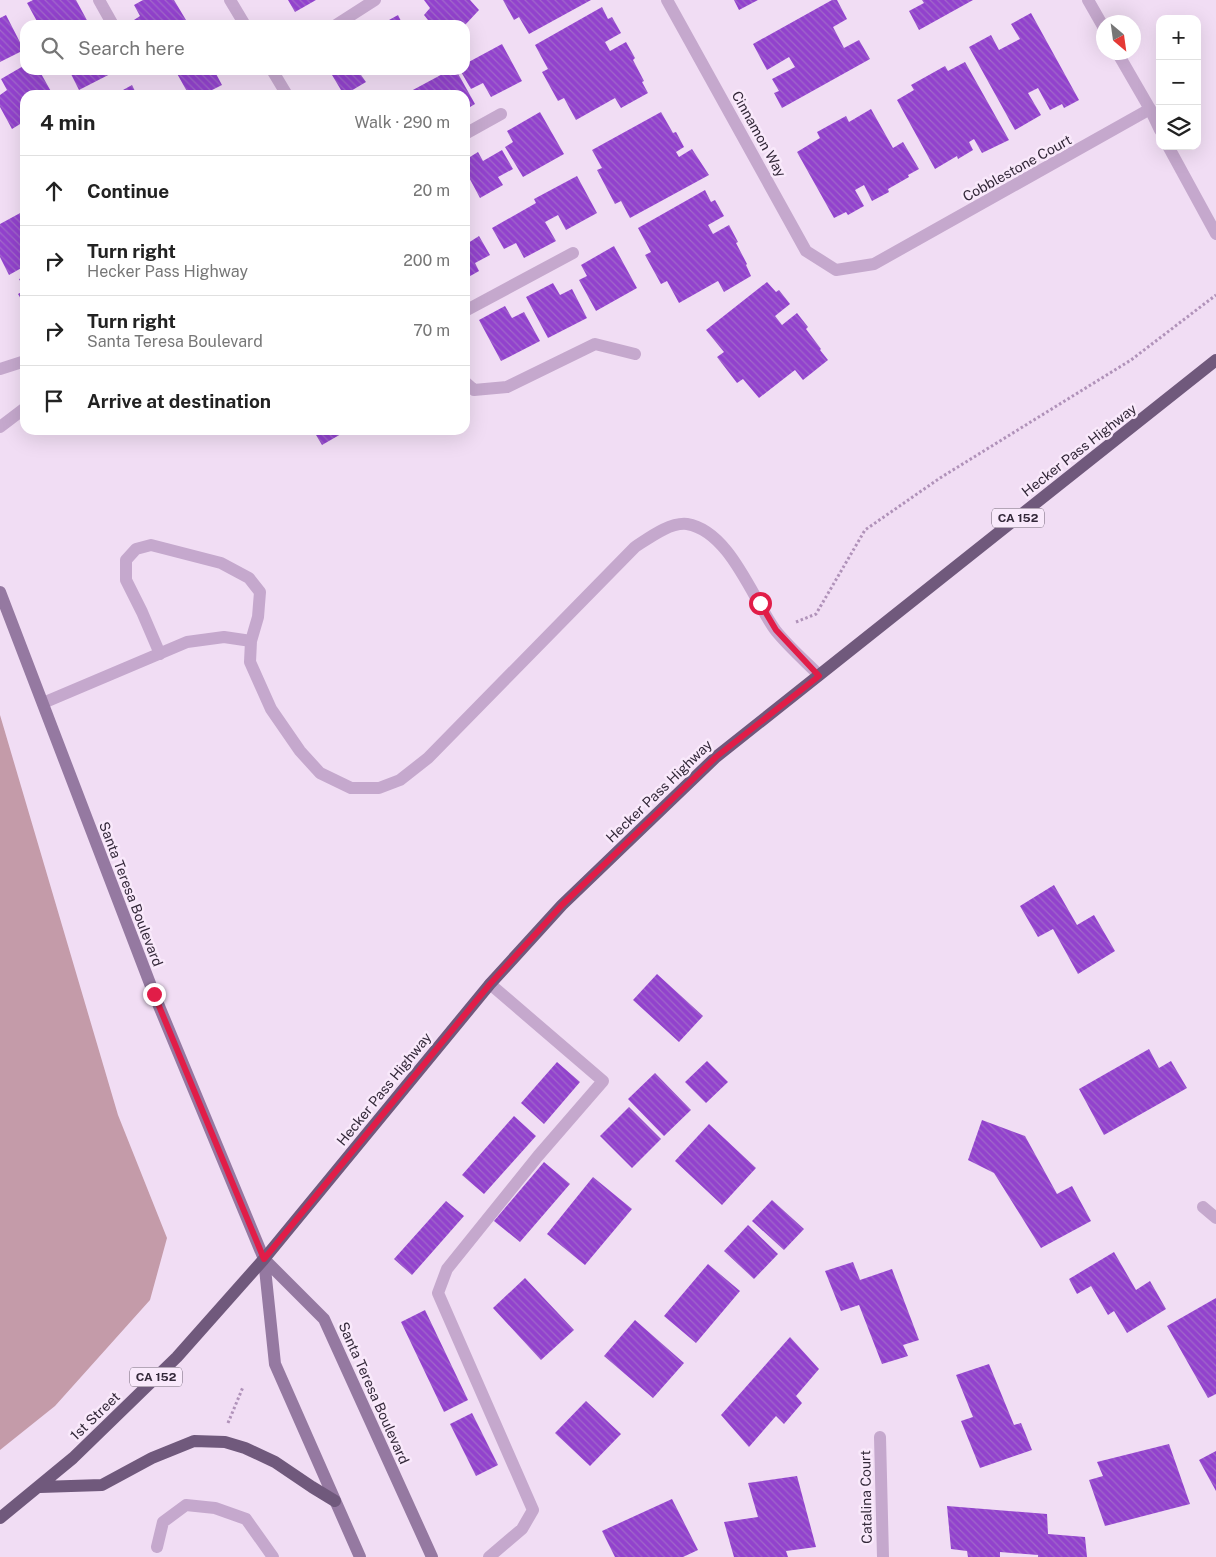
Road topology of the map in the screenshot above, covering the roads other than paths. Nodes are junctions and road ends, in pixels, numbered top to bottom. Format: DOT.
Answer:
graph roads {
  1 [pos="99,0"];
  2 [pos="230,0"];
  3 [pos="375,0"];
  4 [pos="668,0"];
  5 [pos="1088,0"];
  6 [pos="1097,15"];
  7 [pos="110,20"];
  8 [pos="242,20"];
  9 [pos="344,20"];
  10 [pos="1122,60"];
  11 [pos="275,75"];
  12 [pos="284,90"];
  13 [pos="1150,109"];
  14 [pos="501,114"];
  15 [pos="1156,122"];
  16 [pos="470,131"];
  17 [pos="1170,150"];
  18 [pos="1216,234"];
  19 [pos="573,253"];
  20 [pos="836,270"];
  21 [pos="470,308"];
  22 [pos="635,354"];
  23 [pos="1216,360"];
  24 [pos="20,363"];
  25 [pos="0,369"];
  26 [pos="470,386"];
  27 [pos="20,412"];
  28 [pos="0,428"];
  29 [pos="0,592"];
  30 [pos="251,641"];
  31 [pos="160,654"];
  32 [pos="819,676"];
  33 [pos="43,703"];
  34 [pos="490,984"];
  35 [pos="1203,1207"];
  36 [pos="1216,1218"];
  37 [pos="264,1259"];
  38 [pos="880,1437"];
  39 [pos="40,1487"];
  40 [pos="335,1501"];
  41 [pos="0,1518"];
  42 [pos="157,1547"];
  43 [pos="273,1557"];
  44 [pos="360,1557"];
  45 [pos="432,1557"];
  46 [pos="488,1557"];
  47 [pos="883,1557"];
  1 -- 7 [label="street"];
  2 -- 8 [label="street"];
  3 -- 9 [label="street"];
  4 -- 20 [label="street, Cinnamon Way"];
  5 -- 6 [label="street"];
  10 -- 13 [label="street"];
  11 -- 12 [label="street"];
  13 -- 15 [label="street"];
  13 -- 20 [label="street, Cobblestone Court"];
  14 -- 16 [label="street"];
  17 -- 18 [label="street"];
  19 -- 21 [label="street"];
  22 -- 26 [label="street"];
  23 -- 32 [label="main road, Hecker Pass Highway / CA 152"];
  24 -- 25 [label="street"];
  27 -- 28 [label="street"];
  29 -- 33 [label="main road, Santa Teresa Boulevard"];
  30 -- 31 [label="street"];
  30 -- 31 [label="street"];
  30 -- 32 [label="street"];
  31 -- 33 [label="street"];
  32 -- 34 [label="main road, Hecker Pass Highway / CA 152"];
  33 -- 37 [label="main road, Santa Teresa Boulevard"];
  34 -- 37 [label="main road, Hecker Pass Highway / CA 152"];
  34 -- 46 [label="street"];
  35 -- 36 [label="street"];
  37 -- 39 [label="main road, 1st Street / CA 152"];
  37 -- 40 [label="main road, Santa Teresa Boulevard"];
  37 -- 45 [label="main road, Santa Teresa Boulevard"];
  38 -- 47 [label="street, Catalina Court"];
  39 -- 40 [label="main road"];
  39 -- 41 [label="main road, 1st Street / CA 152"];
  40 -- 44 [label="main road, Santa Teresa Boulevard"];
  42 -- 43 [label="street"];
}
